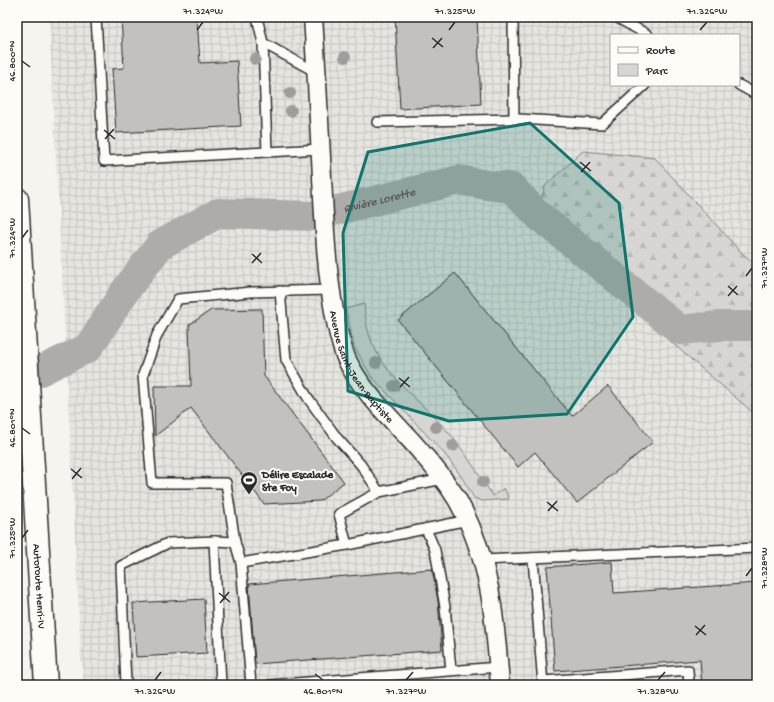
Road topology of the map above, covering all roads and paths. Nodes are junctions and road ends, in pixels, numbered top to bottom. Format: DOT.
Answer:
graph roads {
  1 [pos="96,17"];
  2 [pos="257,17"];
  3 [pos="313,17"];
  4 [pos="513,17"];
  5 [pos="616,17"];
  6 [pos="646,34"];
  7 [pos="263,43"];
  8 [pos="316,72"];
  9 [pos="644,86"];
  10 [pos="740,86"];
  11 [pos="757,95"];
  12 [pos="514,119"];
  13 [pos="378,122"];
  14 [pos="321,149"];
  15 [pos="267,152"];
  16 [pos="17,199"];
  17 [pos="330,290"];
  18 [pos="280,291"];
  19 [pos="443,479"];
  20 [pos="379,492"];
  21 [pos="468,520"];
  22 [pos="426,529"];
  23 [pos="214,541"];
  24 [pos="235,542"];
  25 [pos="347,545"];
  26 [pos="757,548"];
  27 [pos="533,558"];
  28 [pos="483,560"];
  29 [pos="241,563"];
  30 [pos="499,667"];
  31 [pos="451,670"];
  32 [pos="46,680"];
  33 [pos="543,683"];
  34 [pos="126,685"];
  35 [pos="221,685"];
  36 [pos="251,685"];
  37 [pos="270,685"];
  38 [pos="500,685"];
  39 [pos="689,685"];
  1 -- 15 [label="lane"];
  2 -- 7 [label="lane"];
  3 -- 8 [label="street, Avenue Saint-Jean-Baptiste"];
  4 -- 12 [label="lane"];
  5 -- 6 [label="lane"];
  7 -- 8 [label="lane"];
  7 -- 15 [label="lane"];
  8 -- 14 [label="street, Avenue Saint-Jean-Baptiste"];
  9 -- 12 [label="lane"];
  10 -- 11 [label="lane"];
  12 -- 13 [label="lane"];
  14 -- 15 [label="lane"];
  14 -- 17 [label="street, Avenue Saint-Jean-Baptiste"];
  16 -- 32 [label="highway, Autoroute Henri-IV"];
  17 -- 18 [label="lane"];
  17 -- 19 [label="street, Avenue Saint-Jean-Baptiste"];
  18 -- 20 [label="lane"];
  18 -- 24 [label="lane"];
  19 -- 20 [label="lane"];
  19 -- 21 [label="street, Avenue Saint-Jean-Baptiste"];
  20 -- 25 [label="lane"];
  21 -- 22 [label="lane"];
  21 -- 28 [label="street, Avenue Saint-Jean-Baptiste"];
  22 -- 25 [label="lane"];
  22 -- 31 [label="lane"];
  23 -- 24 [label="lane"];
  23 -- 34 [label="lane"];
  23 -- 35 [label="lane"];
  24 -- 29 [label="lane"];
  25 -- 29 [label="lane"];
  26 -- 27 [label="lane"];
  27 -- 28 [label="lane"];
  27 -- 33 [label="lane"];
  28 -- 30 [label="street, Avenue Saint-Jean-Baptiste"];
  29 -- 36 [label="lane"];
  30 -- 31 [label="lane"];
  30 -- 38 [label="street, Avenue Saint-Jean-Baptiste"];
  31 -- 37 [label="lane"];
  33 -- 39 [label="lane"];
}
